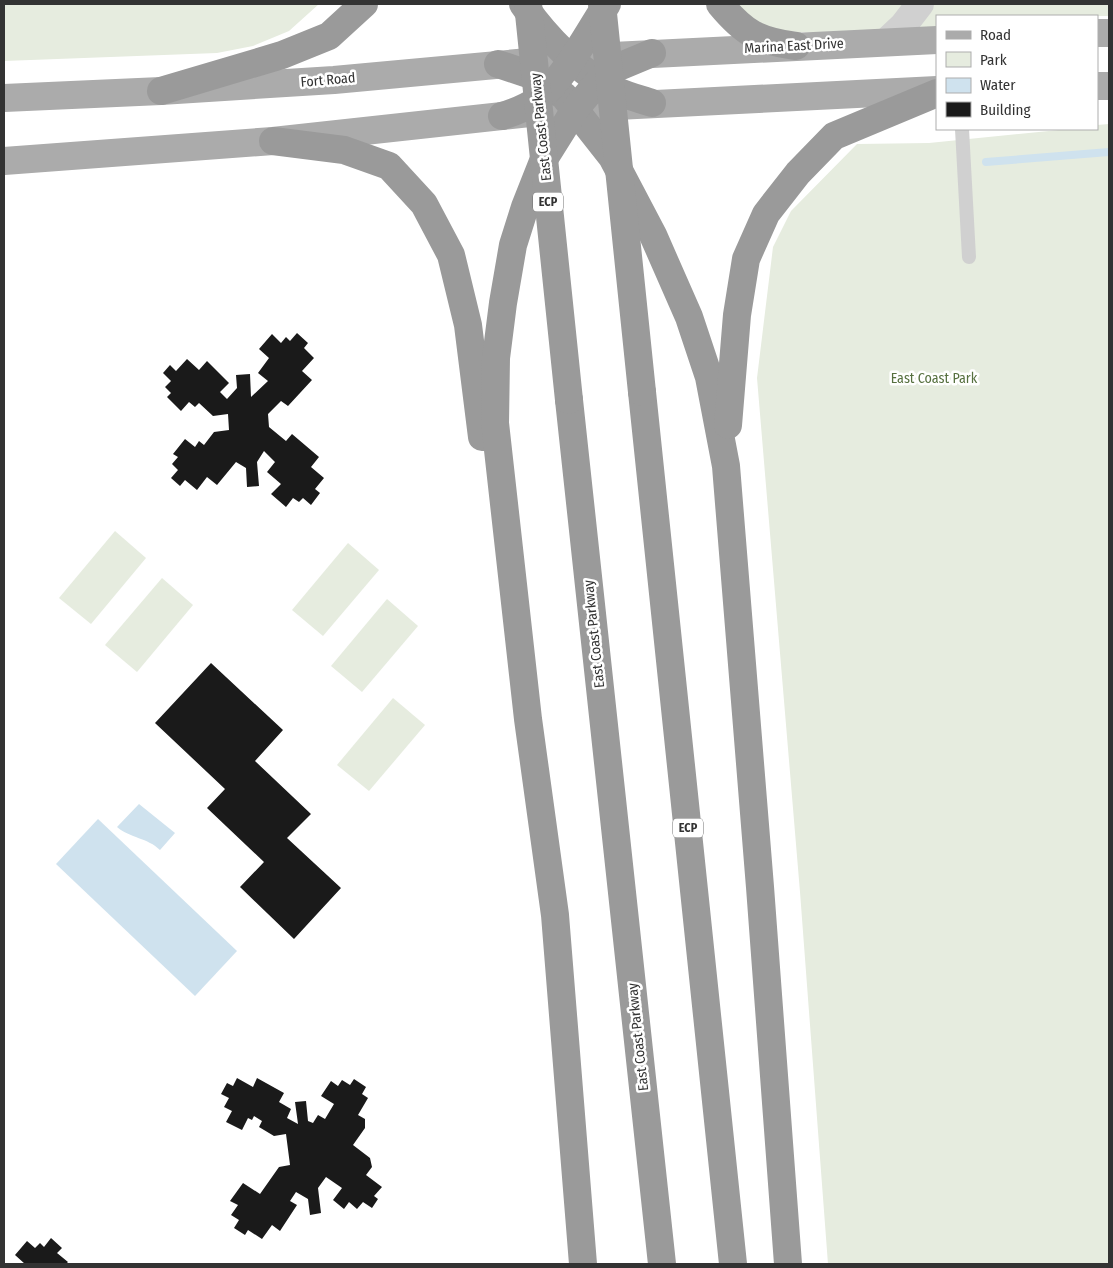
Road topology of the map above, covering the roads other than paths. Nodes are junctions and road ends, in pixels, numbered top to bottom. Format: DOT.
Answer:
graph roads {
  1 [pos="364,4"];
  2 [pos="523,4"];
  3 [pos="528,4"];
  4 [pos="602,4"];
  5 [pos="606,4"];
  6 [pos="720,4"];
  7 [pos="920,4"];
  8 [pos="936,40"];
  9 [pos="886,42"];
  10 [pos="796,46"];
  11 [pos="652,53"];
  12 [pos="572,58"];
  13 [pos="498,64"];
  14 [pos="598,81"];
  15 [pos="551,86"];
  16 [pos="160,91"];
  17 [pos="936,91"];
  18 [pos="936,91"];
  19 [pos="4,98"];
  20 [pos="652,103"];
  21 [pos="576,108"];
  22 [pos="502,116"];
  23 [pos="962,130"];
  24 [pos="273,140"];
  25 [pos="4,161"];
  26 [pos="969,257"];
  27 [pos="726,466"];
  28 [pos="510,543"];
  29 [pos="584,1264"];
  30 [pos="662,1264"];
  31 [pos="733,1264"];
  32 [pos="788,1264"];
  1 -- 16 [label="highway"];
  2 -- 12 [label="highway"];
  3 -- 30 [label="highway, East Coast Parkway / ECP, bridge"];
  4 -- 31 [label="highway, ECP, bridge"];
  5 -- 12 [label="highway"];
  6 -- 10 [label="highway"];
  7 -- 9 [label="street"];
  8 -- 9 [label="main road, Marina East Drive"];
  9 -- 10 [label="main road, Marina East Drive"];
  10 -- 11 [label="main road, Marina East Drive"];
  11 -- 12 [label="main road, Fort Road"];
  11 -- 14 [label="highway"];
  12 -- 13 [label="main road, Fort Road"];
  12 -- 14 [label="highway"];
  12 -- 15 [label="highway"];
  13 -- 15 [label="highway"];
  13 -- 16 [label="main road, Fort Road"];
  14 -- 20 [label="highway"];
  14 -- 21 [label="highway"];
  15 -- 21 [label="highway"];
  15 -- 22 [label="highway"];
  16 -- 19 [label="main road, Fort Road"];
  17 -- 20 [label="main road"];
  18 -- 27 [label="highway"];
  20 -- 21 [label="main road"];
  21 -- 22 [label="main road"];
  21 -- 27 [label="highway"];
  21 -- 28 [label="highway"];
  22 -- 24 [label="main road"];
  23 -- 26 [label="lane"];
  24 -- 25 [label="main road"];
  24 -- 28 [label="highway"];
  27 -- 32 [label="highway"];
  28 -- 29 [label="highway"];
}
